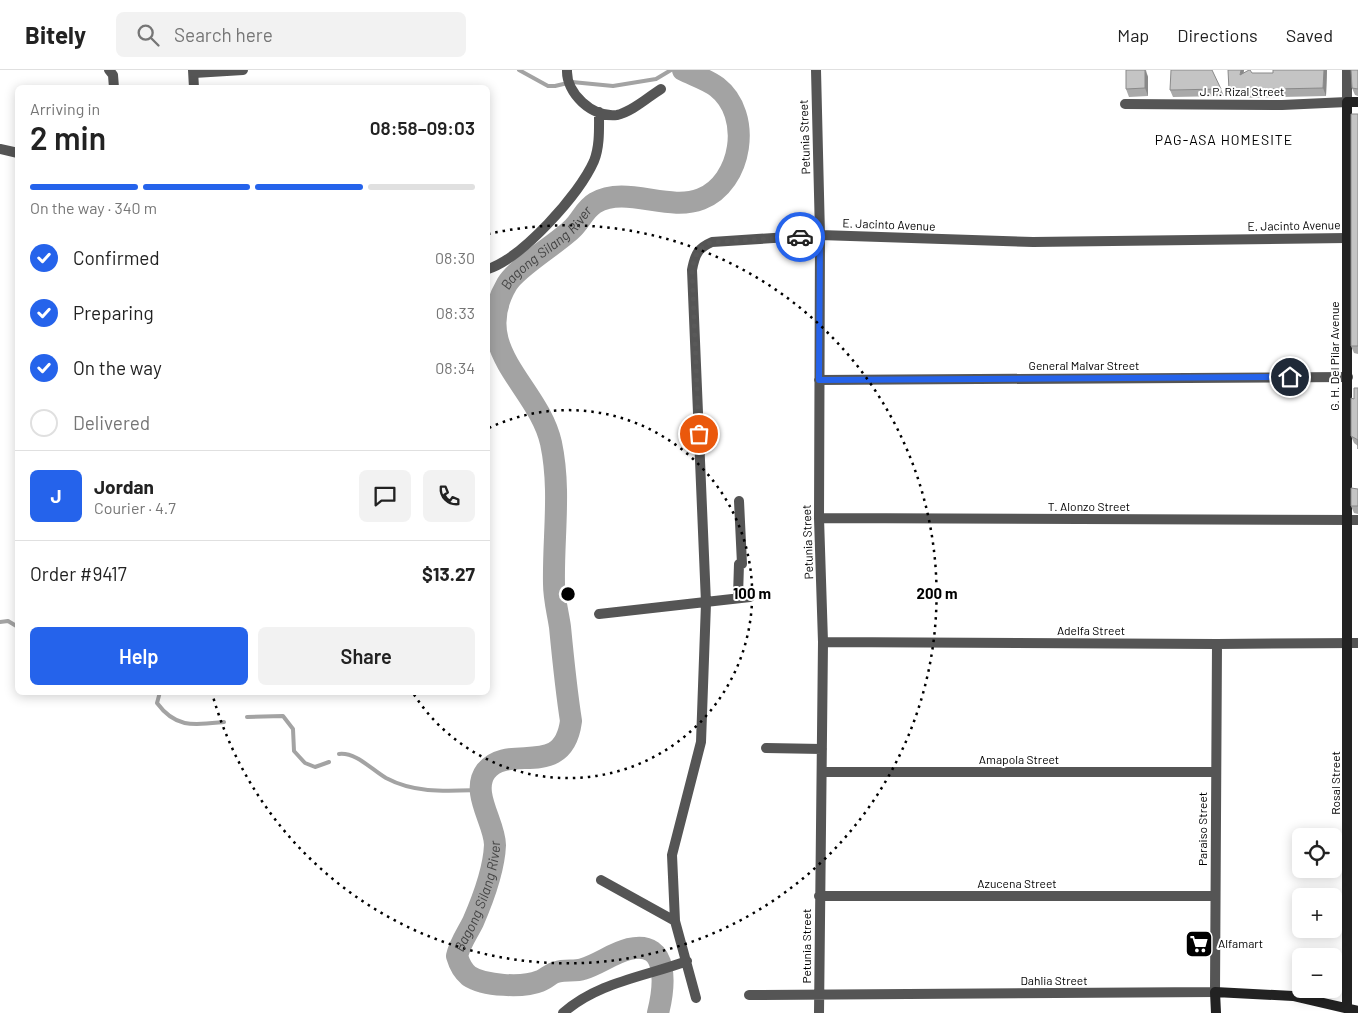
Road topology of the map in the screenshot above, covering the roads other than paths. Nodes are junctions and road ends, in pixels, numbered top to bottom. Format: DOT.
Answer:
graph roads {
  1 [pos="109,70"];
  2 [pos="243,70"];
  3 [pos="816,70"];
  4 [pos="1347,70"];
  5 [pos="193,72"];
  6 [pos="567,79"];
  7 [pos="114,85"];
  8 [pos="194,85"];
  9 [pos="661,89"];
  10 [pos="1347,102"];
  11 [pos="1358,102"];
  12 [pos="1125,104"];
  13 [pos="599,112"];
  14 [pos="0,149"];
  15 [pos="15,152"];
  16 [pos="820,235"];
  17 [pos="1347,238"];
  18 [pos="490,268"];
  19 [pos="1348,377"];
  20 [pos="819,380"];
  21 [pos="739,500"];
  22 [pos="819,518"];
  23 [pos="1353,520"];
  24 [pos="738,596"];
  25 [pos="750,597"];
  26 [pos="706,603"];
  27 [pos="599,614"];
  28 [pos="824,642"];
  29 [pos="1354,643"];
  30 [pos="1217,644"];
  31 [pos="766,748"];
  32 [pos="822,749"];
  33 [pos="822,772"];
  34 [pos="1216,772"];
  35 [pos="601,880"];
  36 [pos="819,896"];
  37 [pos="1216,896"];
  38 [pos="675,922"];
  39 [pos="687,961"];
  40 [pos="1216,992"];
  41 [pos="749,995"];
  42 [pos="819,996"];
  43 [pos="696,998"];
  44 [pos="1347,1010"];
  45 [pos="1358,1011"];
  46 [pos="563,1013"];
  47 [pos="819,1013"];
  48 [pos="1216,1013"];
  1 -- 7 [label="street"];
  2 -- 5 [label="street"];
  3 -- 16 [label="street, Petunia Street"];
  4 -- 10 [label="street, G. H. Del Pilar Avenue"];
  5 -- 8 [label="street"];
  6 -- 13 [label="street"];
  9 -- 13 [label="street"];
  10 -- 11 [label="street, J. P. Rizal Street"];
  10 -- 12 [label="street, J. P. Rizal Street"];
  10 -- 17 [label="street, G. H. Del Pilar Avenue"];
  13 -- 18 [label="street"];
  14 -- 15 [label="street"];
  16 -- 17 [label="street, E. Jacinto Avenue"];
  16 -- 20 [label="street, Petunia Street"];
  16 -- 26 [label="street, E. Jacinto Avenue"];
  17 -- 19 [label="street, G. H. Del Pilar Avenue"];
  19 -- 20 [label="street, General Malvar Street"];
  19 -- 23 [label="street, G. H. Del Pilar Avenue"];
  20 -- 22 [label="street, Petunia Street"];
  21 -- 24 [label="street"];
  22 -- 23 [label="street, T. Alonzo Street"];
  22 -- 28 [label="street, Petunia Street"];
  23 -- 29 [label="street, G. H. Del Pilar Avenue"];
  24 -- 25 [label="street"];
  24 -- 26 [label="street"];
  26 -- 27 [label="street"];
  26 -- 38 [label="street, E. Jacinto Avenue"];
  28 -- 30 [label="street, Adelfa Street"];
  28 -- 32 [label="street, Petunia Street"];
  29 -- 30 [label="street, Adelfa Street"];
  29 -- 44 [label="street, Rosal Street"];
  30 -- 34 [label="street, Paraiso Street"];
  31 -- 32 [label="street"];
  32 -- 33 [label="street, Petunia Street"];
  33 -- 34 [label="street, Amapola Street"];
  33 -- 36 [label="street, Petunia Street"];
  34 -- 37 [label="street, Paraiso Street"];
  35 -- 38 [label="street"];
  36 -- 37 [label="street, Azucena Street"];
  36 -- 42 [label="street, Petunia Street"];
  37 -- 40 [label="street, Paraiso Street"];
  38 -- 39 [label="street, E. Jacinto Avenue"];
  39 -- 43 [label="street, E. Jacinto Avenue"];
  39 -- 46 [label="street"];
  40 -- 42 [label="street, Dahlia Street"];
  40 -- 44 [label="street, Dahlia Street"];
  40 -- 48 [label="street, Paraiso Street"];
  41 -- 42 [label="street, Dahlia Street"];
  42 -- 47 [label="street, Petunia Street"];
  44 -- 45 [label="street, Dahlia Street"];
}
